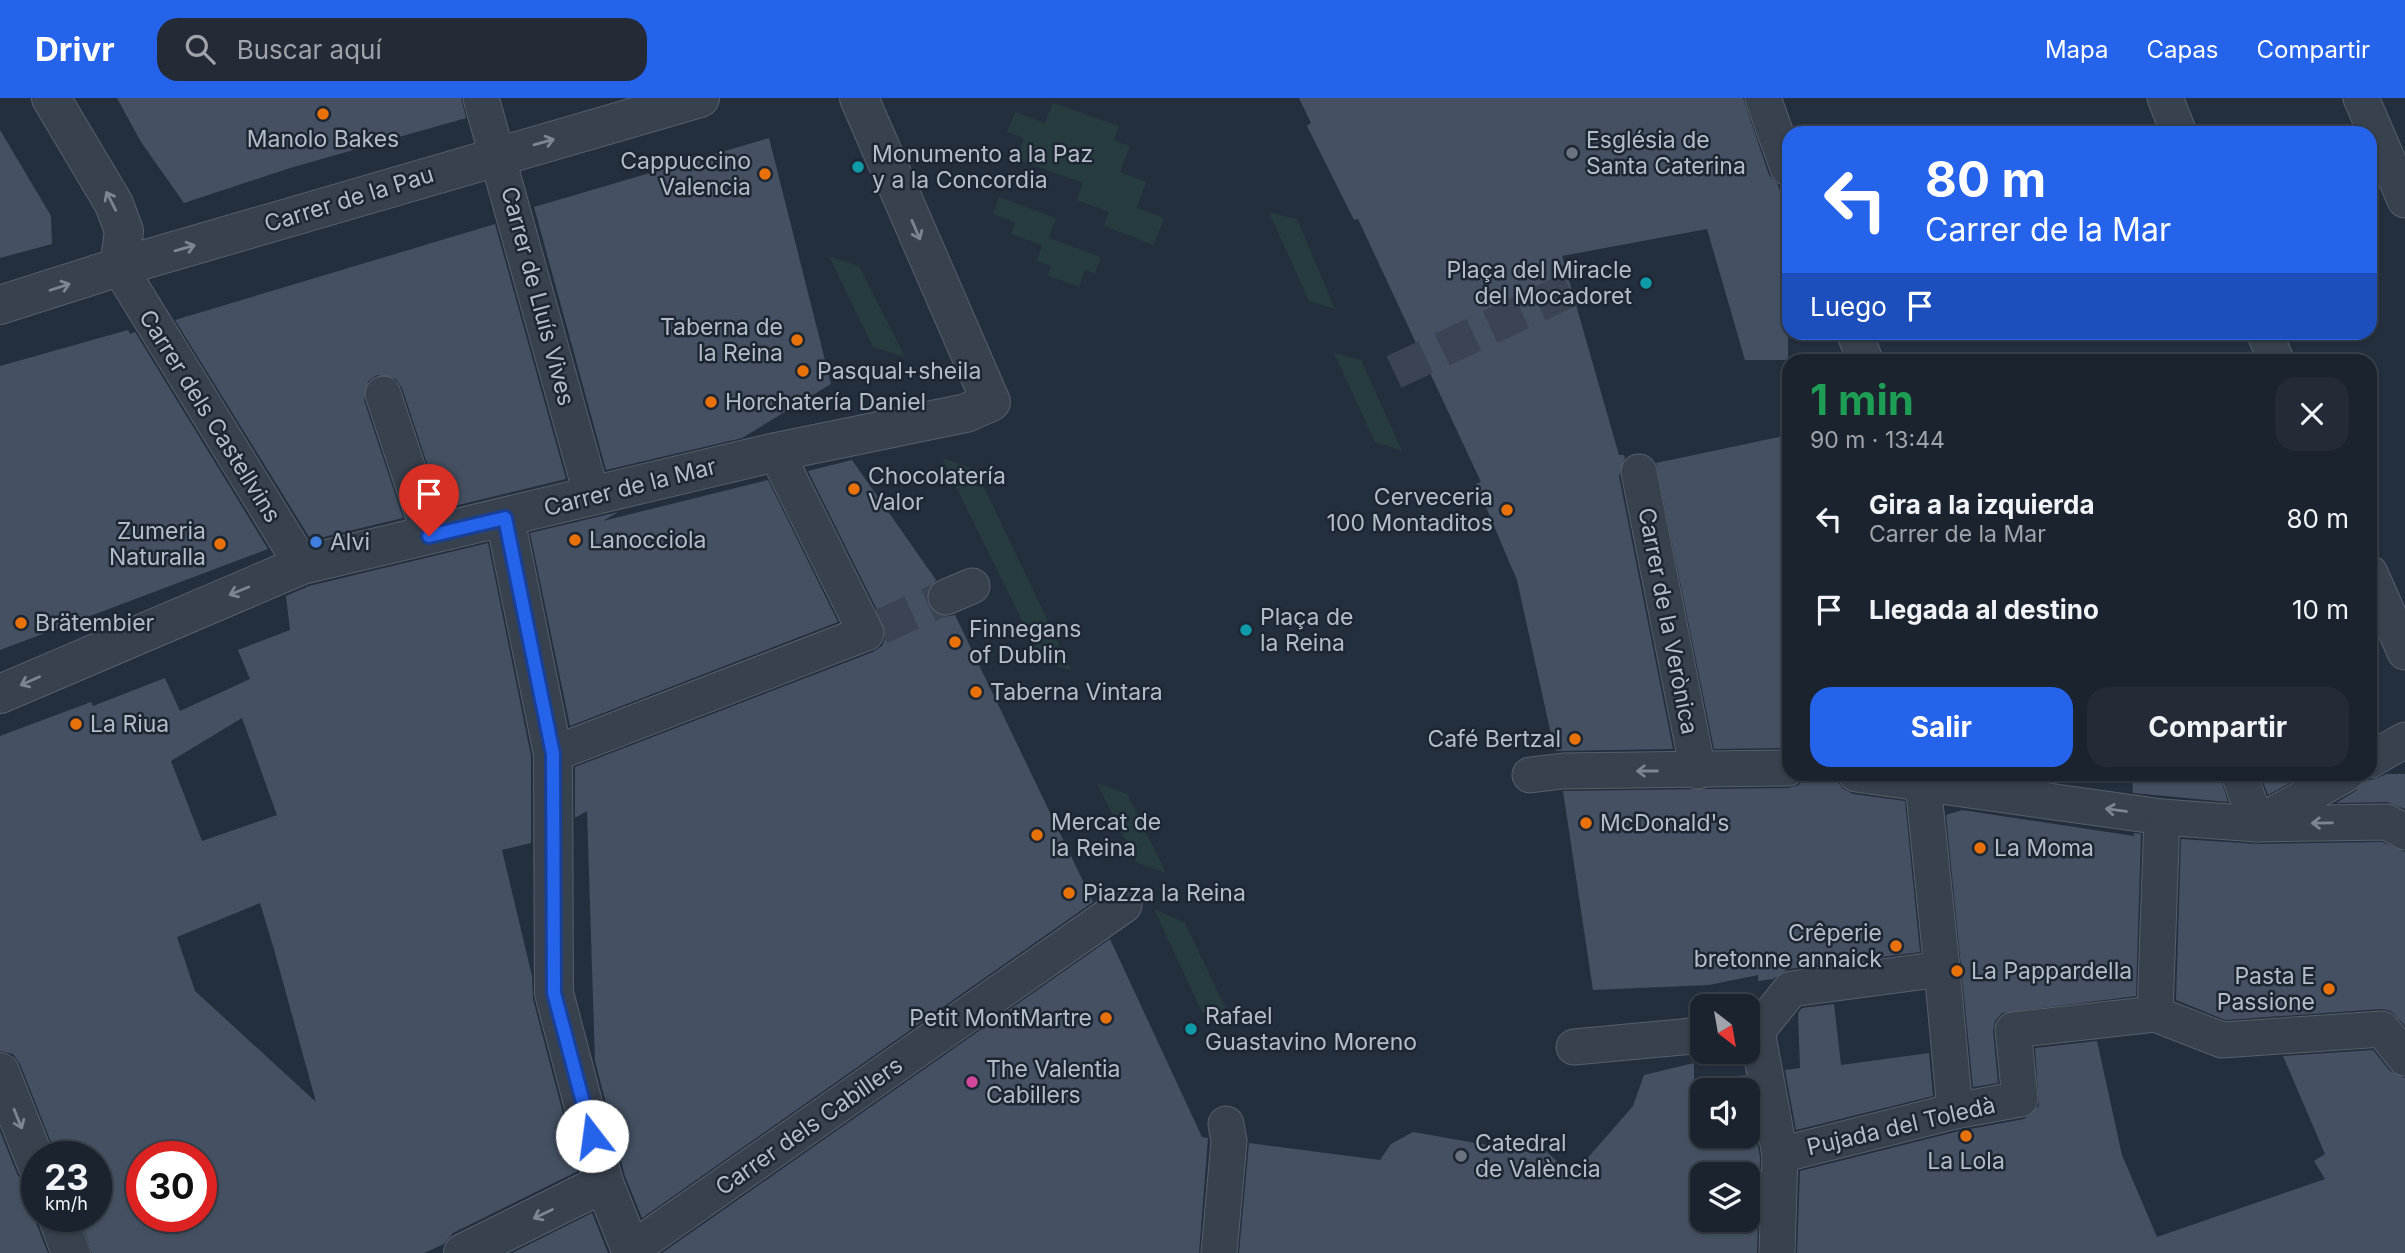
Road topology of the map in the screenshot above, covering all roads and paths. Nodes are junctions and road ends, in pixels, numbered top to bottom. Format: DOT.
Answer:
graph roads {
  1 [pos="51,98"];
  2 [pos="481,98"];
  3 [pos="700,98"];
  4 [pos="859,98"];
  5 [pos="1763,98"];
  6 [pos="2165,98"];
  7 [pos="2361,98"];
  8 [pos="2176,126"];
  9 [pos="2373,126"];
  10 [pos="2377,135"];
  11 [pos="1782,151"];
  12 [pos="499,154"];
  13 [pos="2405,200"];
  14 [pos="119,267"];
  15 [pos="0,305"];
  16 [pos="383,394"];
  17 [pos="776,452"];
  18 [pos="1639,472"];
  19 [pos="592,496"];
  20 [pos="505,518"];
  21 [pos="429,536"];
  22 [pos="302,565"];
  23 [pos="2386,588"];
  24 [pos="2405,652"];
  25 [pos="0,694"];
  26 [pos="2405,740"];
  27 [pos="553,754"];
  28 [pos="2377,756"];
  29 [pos="1782,768"];
  30 [pos="1698,771"];
  31 [pos="1530,775"];
  32 [pos="1903,781"];
  33 [pos="2242,781"];
  34 [pos="2334,781"];
  35 [pos="1923,784"];
  36 [pos="2007,784"];
  37 [pos="2162,817"];
  38 [pos="2257,824"];
  39 [pos="2396,827"];
  40 [pos="1124,905"];
  41 [pos="1942,970"];
  42 [pos="2155,1014"];
  43 [pos="1760,1023"];
  44 [pos="1690,1036"];
  45 [pos="1574,1047"];
  46 [pos="2405,1058"];
  47 [pos="1760,1063"];
  48 [pos="0,1072"];
  49 [pos="1955,1111"];
  50 [pos="1226,1124"];
  51 [pos="27,1141"];
  52 [pos="1780,1155"];
  53 [pos="604,1183"];
  54 [pos="63,1232"];
  55 [pos="631,1252"];
  56 [pos="71,1253"];
  57 [pos="463,1253"];
  58 [pos="1219,1253"];
  59 [pos="1777,1253"];
  14 -- 1 [label="street, one-way"];
  2 -- 12 [label="street, Carrer de Lluís Vives"];
  12 -- 3 [label="street, Carrer de la Pau, one-way"];
  4 -- 17 [label="street, Carrer de la Mar, one-way"];
  5 -- 11 [label="street"];
  6 -- 8 [label="street"];
  7 -- 9 [label="street"];
  10 -- 13 [label="street"];
  14 -- 12 [label="street, Carrer de la Pau, one-way"];
  12 -- 19 [label="street, Carrer de Lluís Vives"];
  15 -- 14 [label="street, Carrer de la Pau, one-way"];
  14 -- 22 [label="street, Carrer dels Castellvins"];
  16 -- 21 [label="street"];
  17 -- 19 [label="street, Carrer de la Mar"];
  17 -- 27 [label="street"];
  18 -- 30 [label="street, Carrer de la Verònica"];
  19 -- 20 [label="street, Carrer de la Mar"];
  20 -- 21 [label="street, Carrer de la Mar"];
  20 -- 27 [label="street"];
  21 -- 22 [label="street, Carrer de la Mar"];
  22 -- 25 [label="street, Carrer de la Mar, one-way"];
  23 -- 24 [label="street"];
  26 -- 28 [label="street"];
  27 -- 53 [label="street"];
  29 -- 30 [label="street"];
  30 -- 31 [label="street, one-way"];
  32 -- 35 [label="street"];
  33 -- 38 [label="street"];
  34 -- 38 [label="street"];
  35 -- 36 [label="street"];
  35 -- 41 [label="street"];
  37 -- 36 [label="street, one-way"];
  37 -- 38 [label="street"];
  37 -- 42 [label="street"];
  39 -- 38 [label="street, one-way"];
  40 -- 55 [label="street, Carrer dels Cabillers"];
  41 -- 43 [label="street"];
  41 -- 49 [label="street"];
  42 -- 46 [label="street"];
  42 -- 49 [label="street, Pujada del Toledà"];
  44 -- 45 [label="street"];
  47 -- 52 [label="street"];
  48 -- 51 [label="street, one-way"];
  49 -- 52 [label="street, Pujada del Toledà"];
  50 -- 58 [label="street"];
  52 -- 59 [label="street"];
  53 -- 55 [label="street"];
  53 -- 57 [label="street, one-way"];
  54 -- 56 [label="street"];
}
